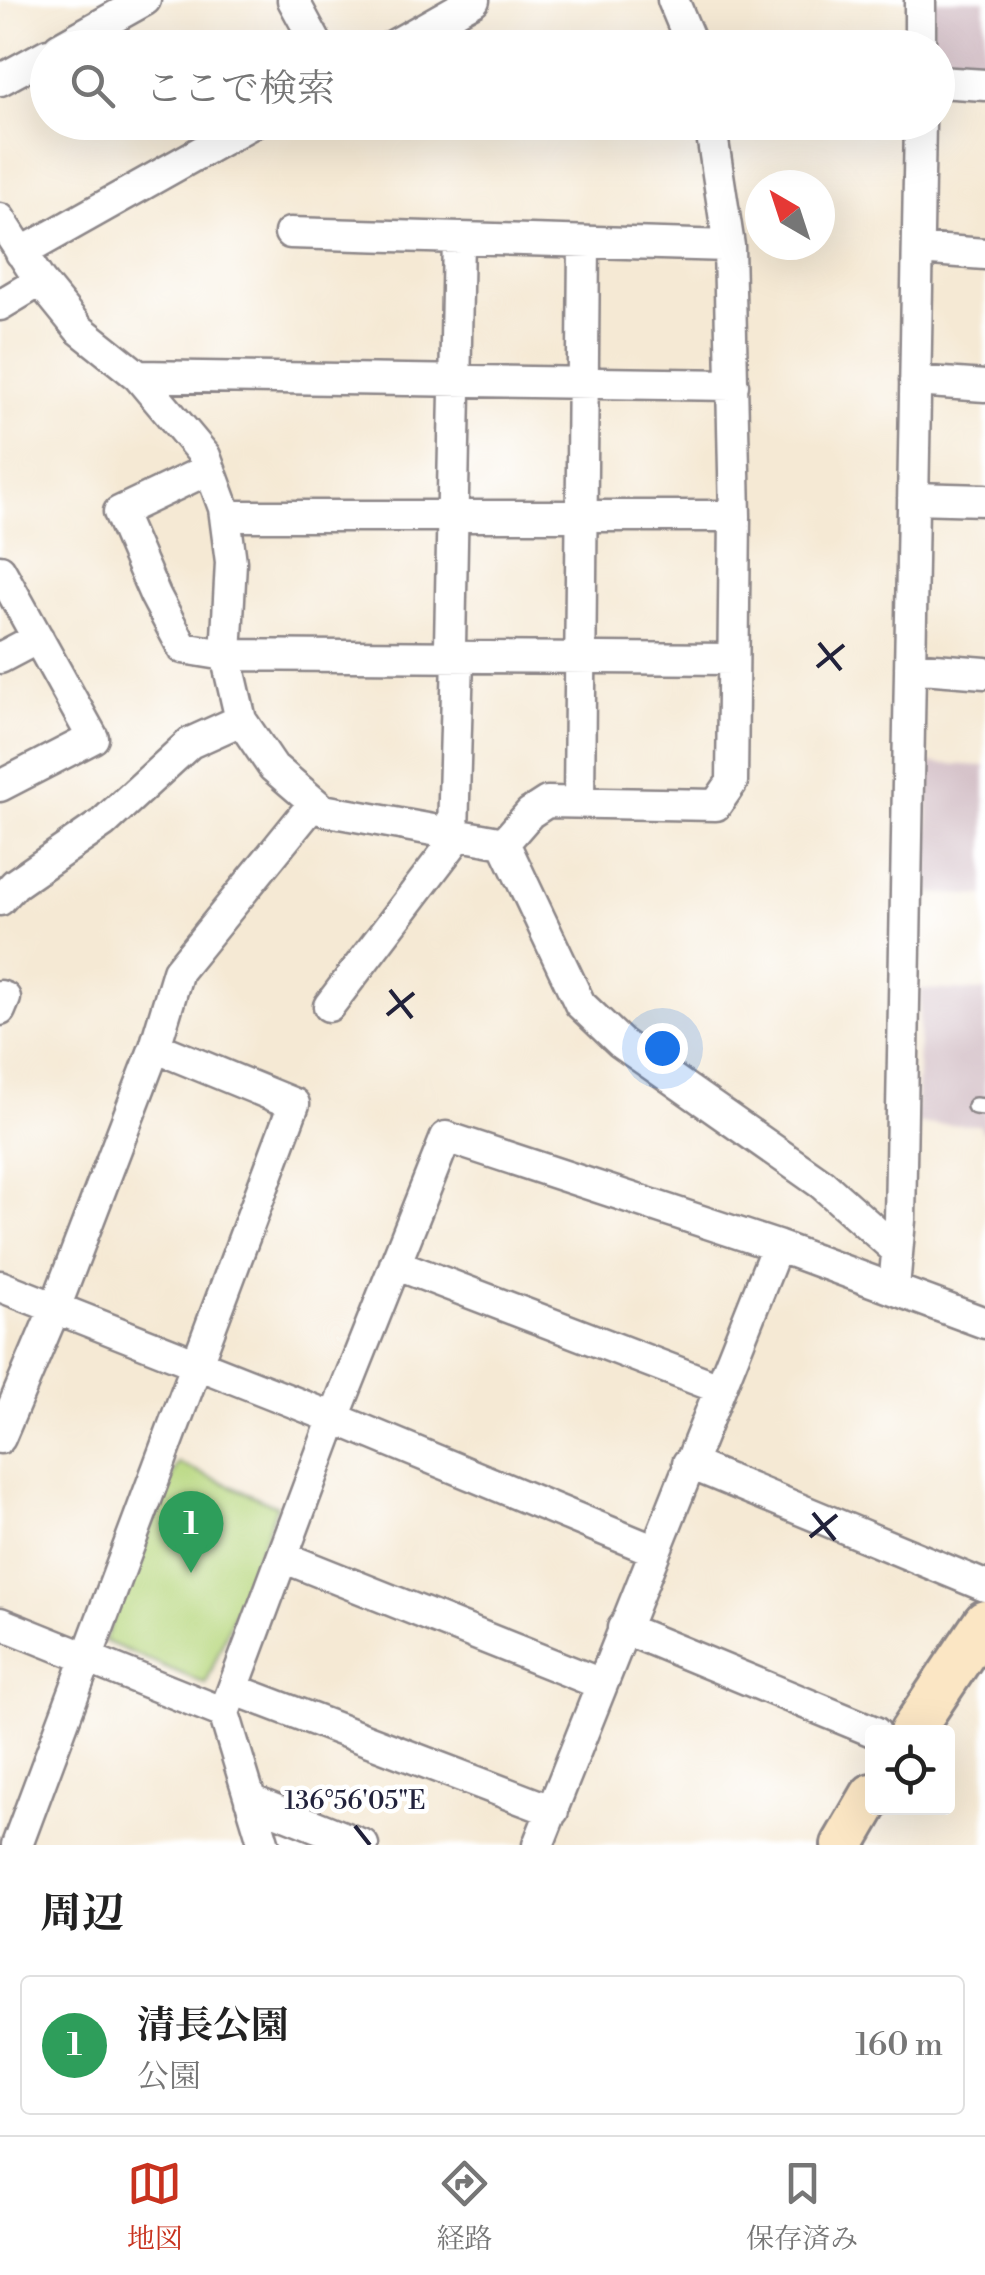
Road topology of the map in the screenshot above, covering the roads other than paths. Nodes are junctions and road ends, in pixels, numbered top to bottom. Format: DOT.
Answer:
graph roads {
  1 [pos="145,0"];
  2 [pos="292,0"];
  3 [pos="474,0"];
  4 [pos="673,0"];
  5 [pos="920,0"];
  6 [pos="91,30"];
  7 [pos="309,30"];
  8 [pos="420,30"];
  9 [pos="686,30"];
  10 [pos="920,30"];
  11 [pos="30,64"];
  12 [pos="0,80"];
  13 [pos="955,83"];
  14 [pos="985,84"];
  15 [pos="222,140"];
  16 [pos="713,140"];
  17 [pos="920,140"];
  18 [pos="0,219"];
  19 [pos="290,234"];
  20 [pos="458,238"];
  21 [pos="584,242"];
  22 [pos="728,246"];
  23 [pos="918,249"];
  24 [pos="21,252"];
  25 [pos="985,254"];
  26 [pos="40,282"];
  27 [pos="0,305"];
  28 [pos="138,376"];
  29 [pos="456,381"];
  30 [pos="915,381"];
  31 [pos="583,383"];
  32 [pos="733,385"];
  33 [pos="985,386"];
  34 [pos="210,468"];
  35 [pos="913,498"];
  36 [pos="985,500"];
  37 [pos="225,516"];
  38 [pos="452,516"];
  39 [pos="582,516"];
  40 [pos="735,516"];
  41 [pos="0,570"];
  42 [pos="38,638"];
  43 [pos="226,655"];
  44 [pos="458,657"];
  45 [pos="0,658"];
  46 [pos="580,658"];
  47 [pos="733,659"];
  48 [pos="910,667"];
  49 [pos="985,674"];
  50 [pos="241,720"];
  51 [pos="0,786"];
  52 [pos="579,802"];
  53 [pos="314,803"];
  54 [pos="456,834"];
  55 [pos="504,843"];
  56 [pos="0,900"];
  57 [pos="0,996"];
  58 [pos="330,1006"];
  59 [pos="0,1010"];
  60 [pos="154,1047"];
  61 [pos="777,1246"];
  62 [pos="895,1249"];
  63 [pos="395,1264"];
  64 [pos="0,1286"];
  65 [pos="894,1288"];
  66 [pos="55,1308"];
  67 [pos="985,1323"];
  68 [pos="197,1364"];
  69 [pos="719,1388"];
  70 [pos="334,1418"];
  71 [pos="0,1438"];
  72 [pos="688,1463"];
  73 [pos="653,1550"];
  74 [pos="283,1556"];
  75 [pos="985,1586"];
  76 [pos="985,1622"];
  77 [pos="0,1623"];
  78 [pos="623,1628"];
  79 [pos="87,1658"];
  80 [pos="601,1684"];
  81 [pos="229,1701"];
  82 [pos="916,1725"];
  83 [pos="865,1727"];
  84 [pos="250,1800"];
  85 [pos="865,1807"];
  86 [pos="552,1811"];
  87 [pos="17,1845"];
  88 [pos="264,1845"];
  89 [pos="363,1845"];
  90 [pos="539,1845"];
  91 [pos="843,1845"];
  1 -- 6 [label="street"];
  2 -- 7 [label="street"];
  3 -- 8 [label="street"];
  4 -- 9 [label="street"];
  5 -- 10 [label="street"];
  11 -- 12 [label="street"];
  13 -- 14 [label="street"];
  15 -- 24 [label="street"];
  16 -- 22 [label="street"];
  17 -- 23 [label="street"];
  18 -- 24 [label="street"];
  19 -- 20 [label="street"];
  20 -- 21 [label="street"];
  20 -- 29 [label="street"];
  21 -- 22 [label="street"];
  21 -- 31 [label="street"];
  22 -- 32 [label="street"];
  23 -- 25 [label="street"];
  23 -- 30 [label="street"];
  24 -- 26 [label="street"];
  26 -- 27 [label="street"];
  26 -- 28 [label="street"];
  28 -- 29 [label="street"];
  28 -- 34 [label="street"];
  29 -- 31 [label="street"];
  29 -- 38 [label="street"];
  30 -- 33 [label="street"];
  30 -- 35 [label="street"];
  31 -- 32 [label="street"];
  31 -- 39 [label="street"];
  32 -- 40 [label="street"];
  34 -- 37 [label="street"];
  34 -- 43 [label="street"];
  35 -- 36 [label="street"];
  35 -- 48 [label="street"];
  37 -- 38 [label="street"];
  37 -- 43 [label="street"];
  38 -- 39 [label="street"];
  38 -- 44 [label="street"];
  39 -- 40 [label="street"];
  39 -- 46 [label="street"];
  40 -- 47 [label="street"];
  41 -- 42 [label="street"];
  42 -- 45 [label="street"];
  42 -- 51 [label="street"];
  43 -- 44 [label="street"];
  43 -- 50 [label="street"];
  44 -- 46 [label="street"];
  44 -- 54 [label="street"];
  46 -- 47 [label="street"];
  46 -- 52 [label="street"];
  47 -- 52 [label="street"];
  48 -- 49 [label="street"];
  48 -- 62 [label="street"];
  50 -- 53 [label="street"];
  50 -- 56 [label="street"];
  52 -- 55 [label="street"];
  53 -- 54 [label="street"];
  53 -- 60 [label="street"];
  54 -- 55 [label="street"];
  54 -- 58 [label="street"];
  55 -- 62 [label="street"];
  57 -- 59 [label="street"];
  60 -- 66 [label="street"];
  60 -- 68 [label="street"];
  61 -- 63 [label="street"];
  61 -- 65 [label="street"];
  61 -- 69 [label="street"];
  62 -- 65 [label="street"];
  63 -- 69 [label="street"];
  63 -- 70 [label="street"];
  64 -- 66 [label="street"];
  65 -- 67 [label="street"];
  66 -- 68 [label="street"];
  66 -- 71 [label="street"];
  68 -- 70 [label="street"];
  68 -- 79 [label="street"];
  69 -- 72 [label="street"];
  70 -- 73 [label="street"];
  70 -- 74 [label="street"];
  72 -- 73 [label="street"];
  72 -- 75 [label="street"];
  73 -- 78 [label="street"];
  74 -- 80 [label="street"];
  74 -- 81 [label="street"];
  76 -- 82 [label="street"];
  77 -- 79 [label="street"];
  78 -- 80 [label="street"];
  78 -- 83 [label="street"];
  79 -- 81 [label="street"];
  79 -- 87 [label="street"];
  80 -- 86 [label="street"];
  81 -- 84 [label="street"];
  81 -- 86 [label="street"];
  84 -- 88 [label="street"];
  84 -- 89 [label="street"];
  85 -- 91 [label="street"];
  86 -- 90 [label="street"];
}
